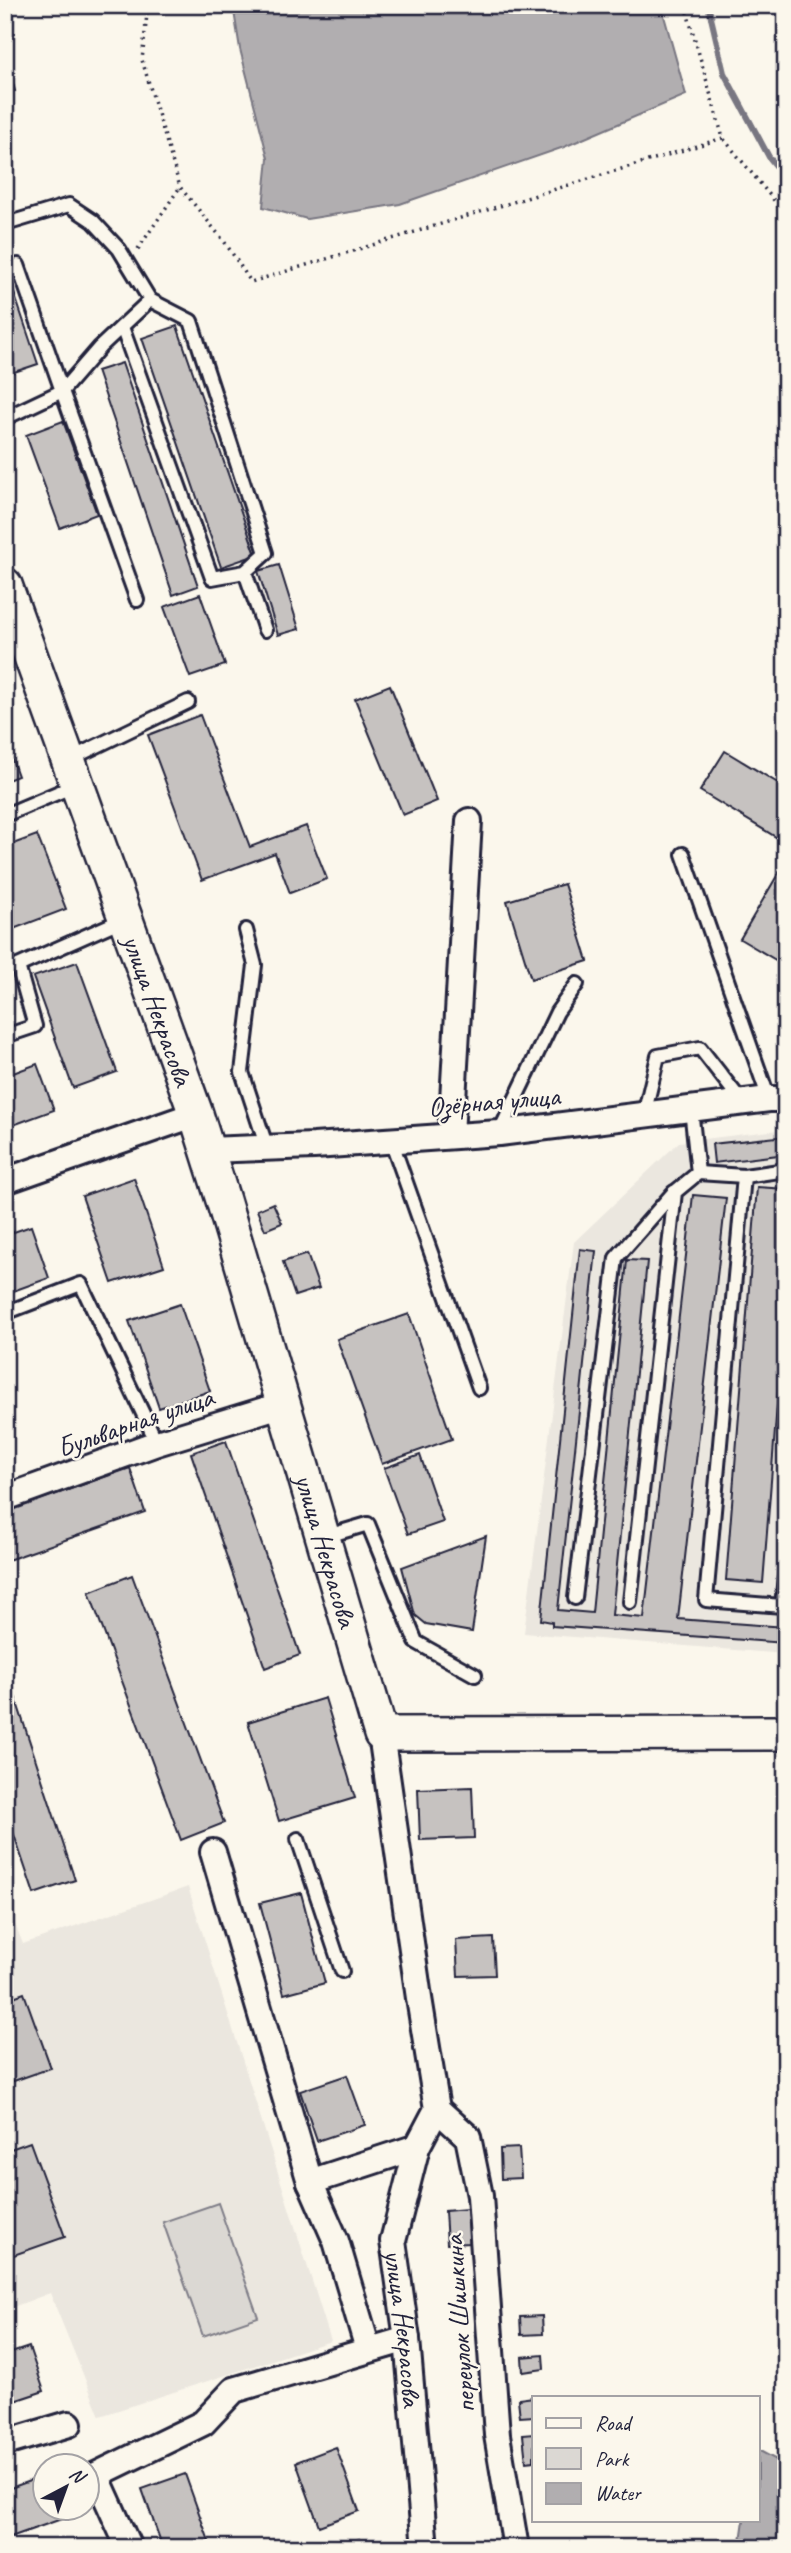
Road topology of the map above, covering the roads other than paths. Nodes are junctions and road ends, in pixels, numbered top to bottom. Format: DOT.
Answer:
graph roads {
  1 [pos="6,224"];
  2 [pos="18,265"];
  3 [pos="150,300"];
  4 [pos="122,327"];
  5 [pos="62,391"];
  6 [pos="5,418"];
  7 [pos="245,572"];
  8 [pos="5,585"];
  9 [pos="137,600"];
  10 [pos="265,630"];
  11 [pos="188,702"];
  12 [pos="72,772"];
  13 [pos="5,814"];
  14 [pos="470,821"];
  15 [pos="683,854"];
  16 [pos="125,919"];
  17 [pos="246,930"];
  18 [pos="577,984"];
  19 [pos="5,1036"];
  20 [pos="777,1099"];
  21 [pos="743,1102"];
  22 [pos="691,1109"];
  23 [pos="196,1114"];
  24 [pos="645,1115"];
  25 [pos="499,1133"];
  26 [pos="452,1135"];
  27 [pos="391,1140"];
  28 [pos="267,1148"];
  29 [pos="207,1150"];
  30 [pos="786,1170"];
  31 [pos="698,1173"];
  32 [pos="744,1176"];
  33 [pos="5,1181"];
  34 [pos="675,1192"];
  35 [pos="5,1313"];
  36 [pos="479,1388"];
  37 [pos="284,1404"];
  38 [pos="158,1443"];
  39 [pos="5,1498"];
  40 [pos="323,1537"];
  41 [pos="786,1566"];
  42 [pos="575,1598"];
  43 [pos="631,1602"];
  44 [pos="475,1675"];
  45 [pos="786,1733"];
  46 [pos="381,1734"];
  47 [pos="298,1839"];
  48 [pos="213,1852"];
  49 [pos="342,1971"];
  50 [pos="437,2109"];
  51 [pos="417,2147"];
  52 [pos="310,2182"];
  53 [pos="407,2339"];
  54 [pos="368,2349"];
  55 [pos="69,2424"];
  56 [pos="5,2443"];
  57 [pos="129,2548"];
  58 [pos="425,2548"];
  59 [pos="516,2548"];
  1 -- 3 [label="lane"];
  2 -- 5 [label="lane"];
  3 -- 4 [label="lane"];
  3 -- 7 [label="lane"];
  4 -- 5 [label="lane"];
  4 -- 7 [label="lane"];
  5 -- 6 [label="lane"];
  5 -- 9 [label="lane"];
  7 -- 10 [label="lane"];
  8 -- 12 [label="main road, улица Некрасова"];
  11 -- 12 [label="lane"];
  12 -- 13 [label="lane"];
  12 -- 16 [label="main road, улица Некрасова"];
  14 -- 26 [label="street"];
  15 -- 20 [label="lane"];
  16 -- 19 [label="lane"];
  16 -- 23 [label="main road, улица Некрасова"];
  17 -- 28 [label="lane"];
  18 -- 25 [label="lane"];
  20 -- 21 [label="street, Озёрная улица"];
  21 -- 22 [label="street, Озёрная улица"];
  21 -- 24 [label="lane"];
  22 -- 24 [label="street, Озёрная улица"];
  22 -- 31 [label="lane"];
  23 -- 29 [label="main road, улица Некрасова"];
  23 -- 33 [label="street"];
  24 -- 25 [label="street, Озёрная улица"];
  25 -- 26 [label="street, Озёрная улица"];
  26 -- 27 [label="street, Озёрная улица"];
  27 -- 28 [label="street, Озёрная улица"];
  27 -- 36 [label="lane"];
  28 -- 29 [label="street, Озёрная улица"];
  29 -- 37 [label="main road, улица Некрасова"];
  30 -- 32 [label="lane"];
  31 -- 32 [label="lane"];
  31 -- 34 [label="lane"];
  32 -- 41 [label="lane"];
  34 -- 42 [label="lane"];
  34 -- 43 [label="lane"];
  35 -- 38 [label="lane"];
  37 -- 38 [label="street, Бульварная улица"];
  37 -- 40 [label="main road, улица Некрасова"];
  38 -- 39 [label="street, Бульварная улица"];
  40 -- 44 [label="lane"];
  40 -- 46 [label="main road, улица Некрасова"];
  45 -- 46 [label="main road"];
  46 -- 50 [label="street, улица Некрасова"];
  47 -- 49 [label="lane"];
  48 -- 52 [label="street"];
  50 -- 51 [label="street, улица Некрасова"];
  50 -- 59 [label="street, переулок Шишкина"];
  51 -- 52 [label="street"];
  51 -- 53 [label="street, улица Некрасова"];
  52 -- 54 [label="street"];
  53 -- 54 [label="street"];
  53 -- 58 [label="street, улица Некрасова"];
  54 -- 57 [label="street"];
  55 -- 56 [label="street"];
}
